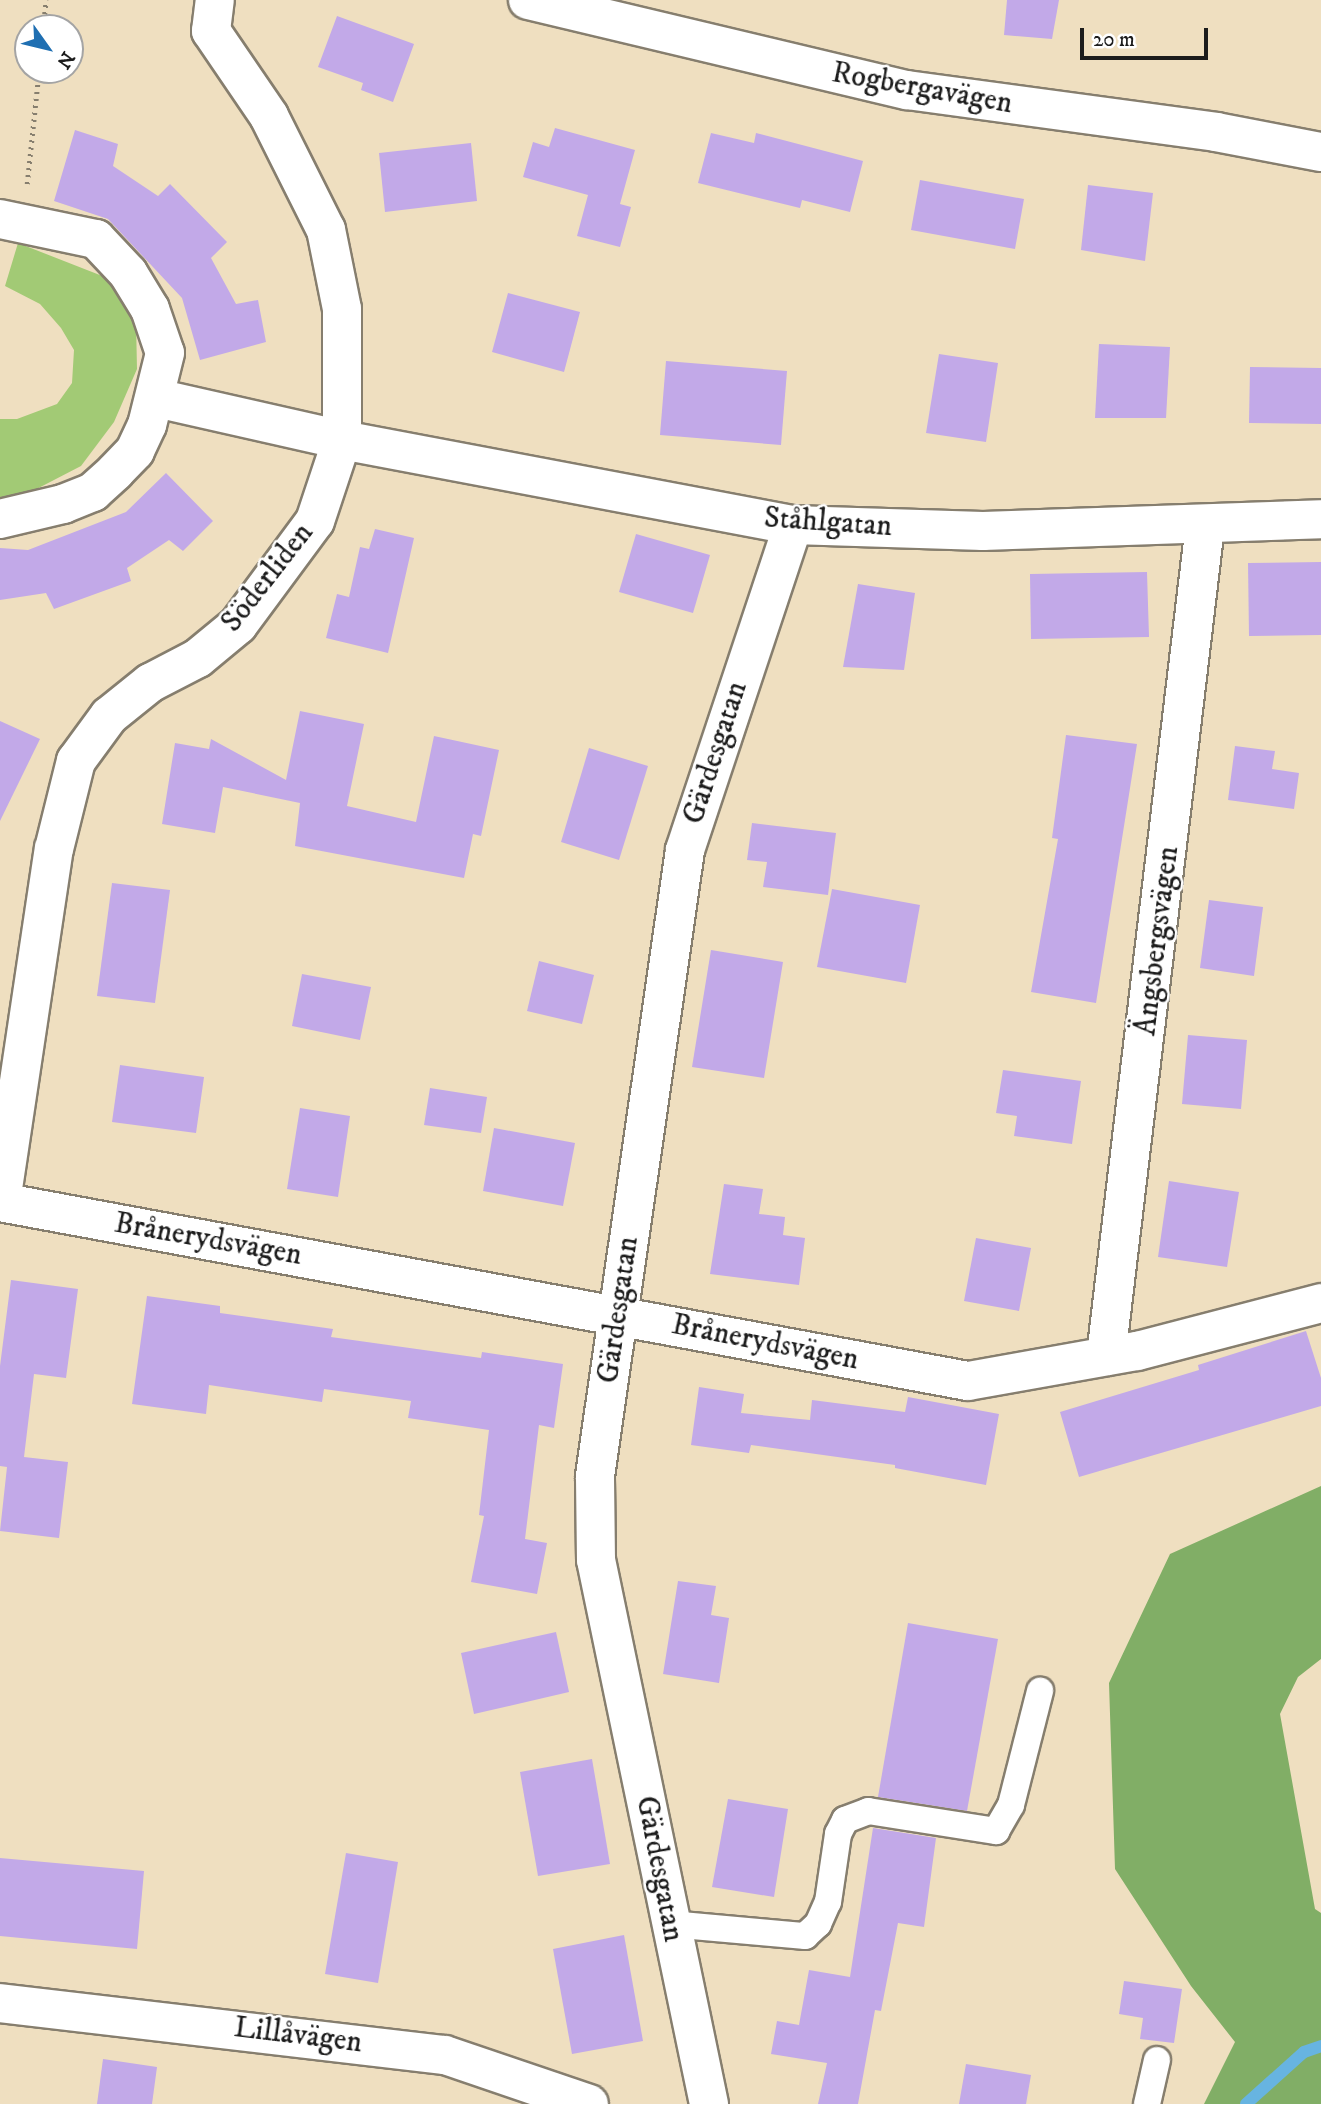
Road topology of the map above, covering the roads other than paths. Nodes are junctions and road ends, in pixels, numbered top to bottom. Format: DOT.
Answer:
graph roads {
  1 [pos="215,0"];
  2 [pos="528,0"];
  3 [pos="1321,152"];
  4 [pos="0,219"];
  5 [pos="156,398"];
  6 [pos="342,440"];
  7 [pos="0,519"];
  8 [pos="1321,519"];
  9 [pos="793,525"];
  10 [pos="1205,526"];
  11 [pos="0,1202"];
  12 [pos="1321,1303"];
  13 [pos="617,1316"];
  14 [pos="1105,1356"];
  15 [pos="1040,1691"];
  16 [pos="670,1924"];
  17 [pos="0,2003"];
  18 [pos="1157,2060"];
  19 [pos="589,2104"];
  20 [pos="709,2104"];
  21 [pos="1147,2104"];
  1 -- 6 [label="street, Söderliden"];
  2 -- 3 [label="street, Rogbergavägen"];
  4 -- 5 [label="street"];
  5 -- 6 [label="street, Ståhlgatan"];
  5 -- 7 [label="street"];
  6 -- 9 [label="street, Ståhlgatan"];
  6 -- 11 [label="street, Söderliden"];
  8 -- 10 [label="street, Ståhlgatan"];
  9 -- 10 [label="street, Ståhlgatan"];
  9 -- 13 [label="street, Gärdesgatan"];
  10 -- 14 [label="street, Ängsbergsvägen"];
  11 -- 13 [label="street, Brånerydsvägen"];
  12 -- 14 [label="street, Brånerydsvägen"];
  13 -- 14 [label="street, Brånerydsvägen"];
  13 -- 16 [label="street, Gärdesgatan"];
  15 -- 16 [label="lane"];
  16 -- 20 [label="street, Gärdesgatan"];
  17 -- 19 [label="street, Lillåvägen"];
  18 -- 21 [label="lane"];
}
